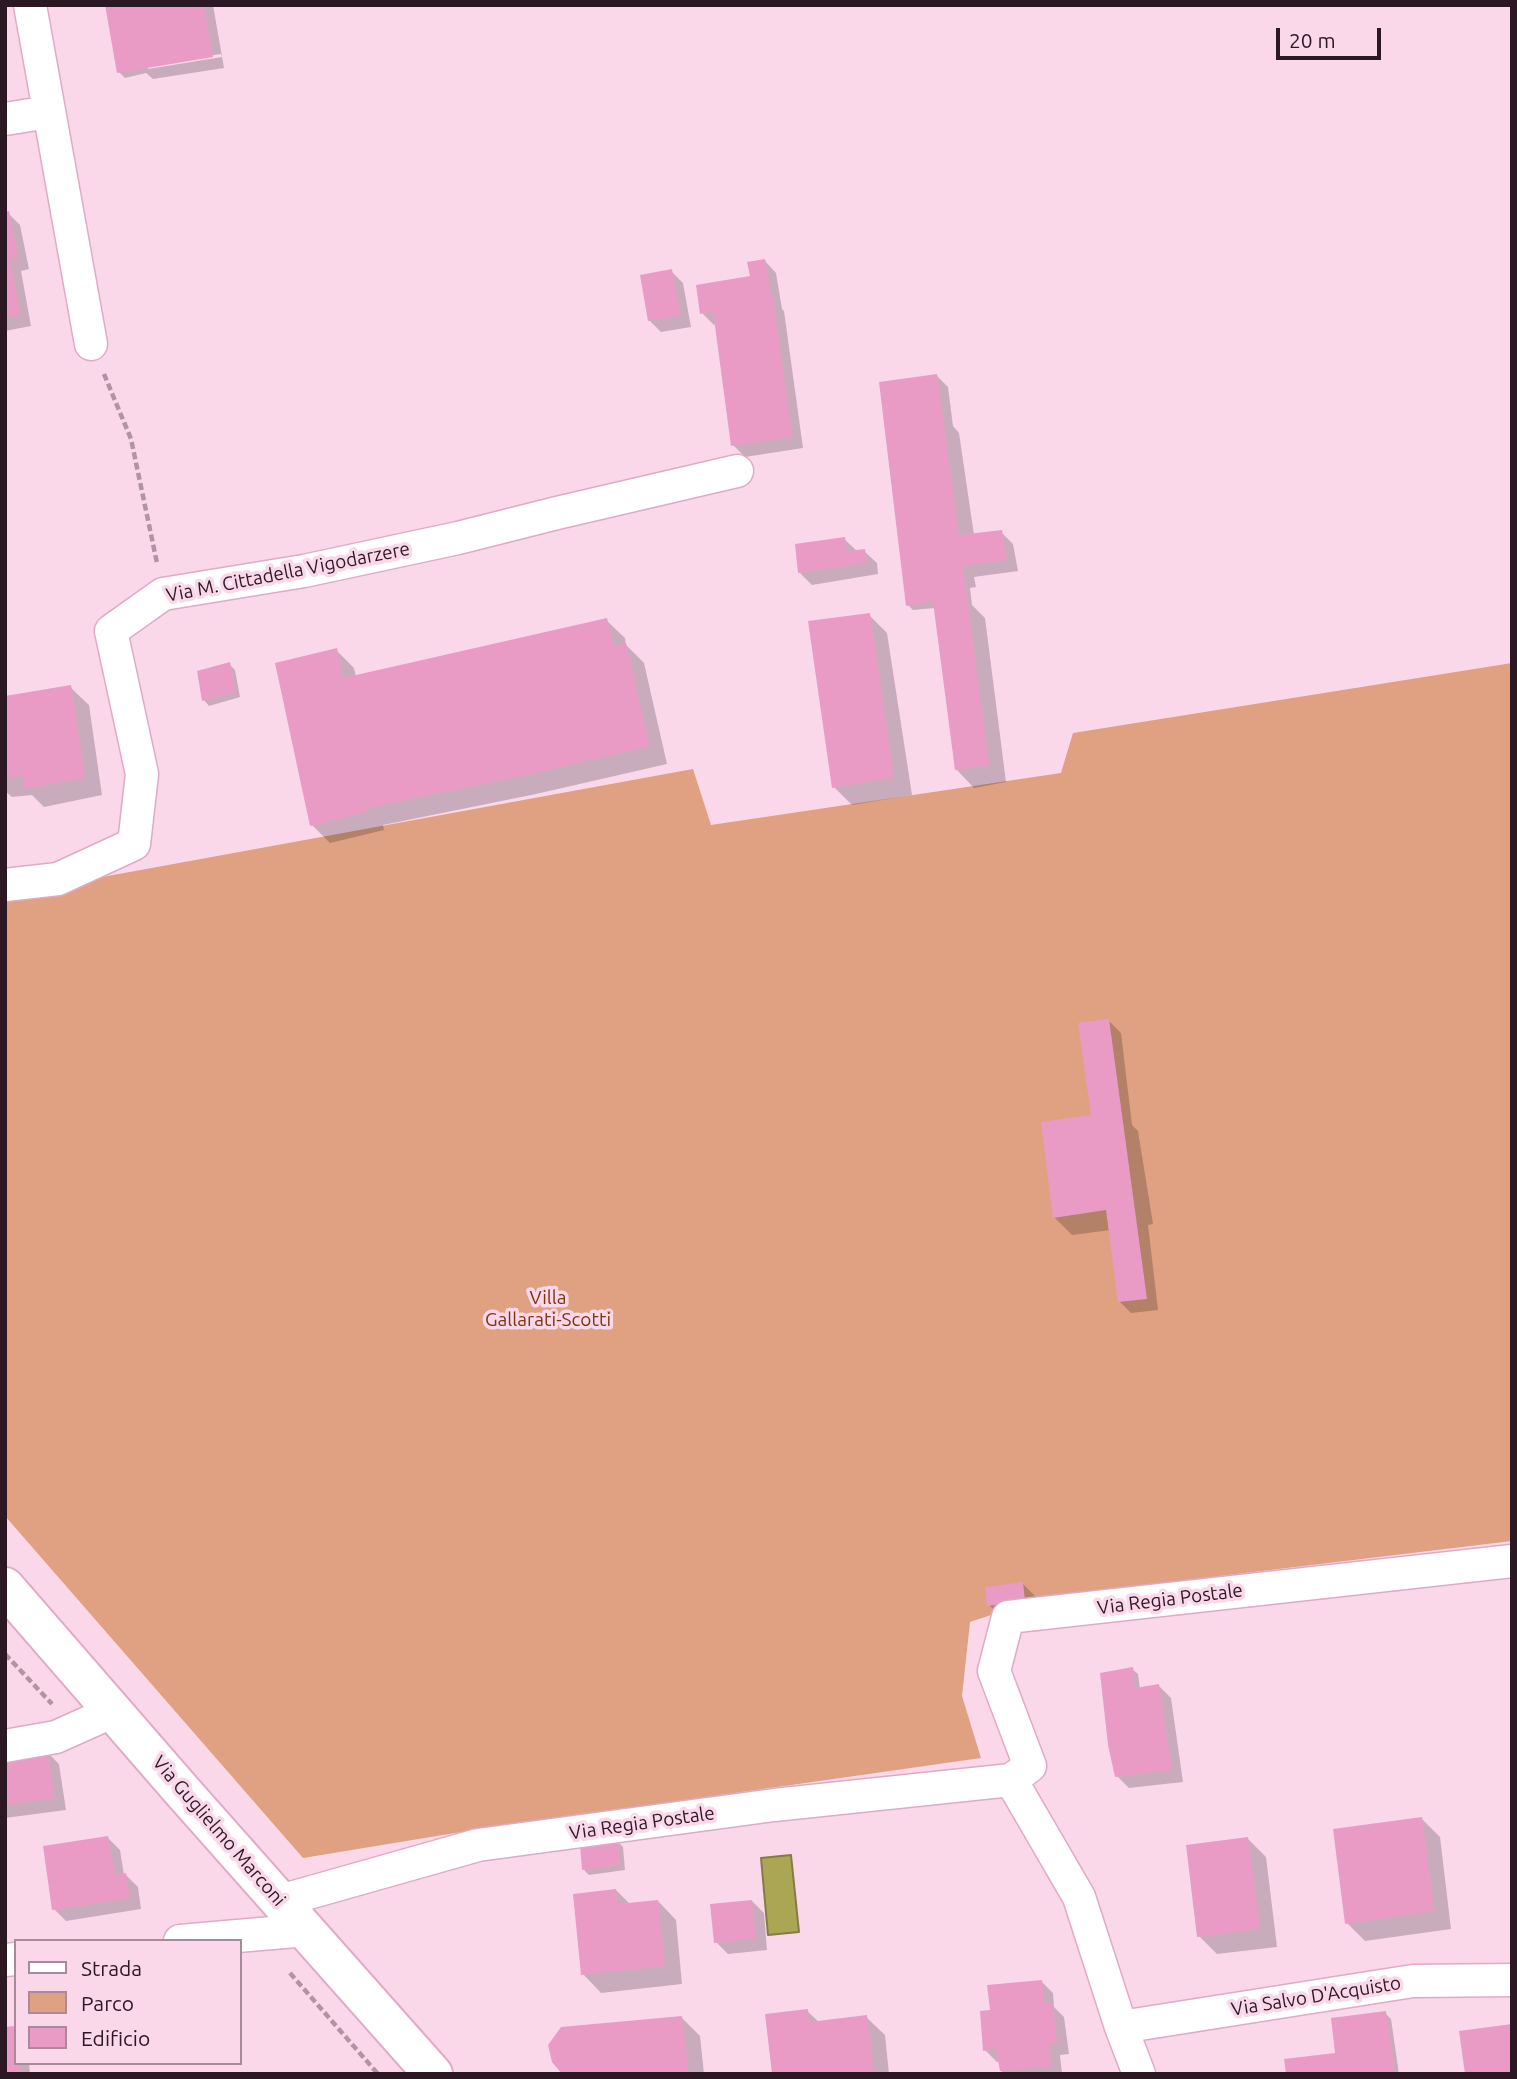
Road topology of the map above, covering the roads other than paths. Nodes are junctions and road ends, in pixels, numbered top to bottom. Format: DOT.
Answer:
graph roads {
  1 [pos="30,5"];
  2 [pos="49,111"];
  3 [pos="5,118"];
  4 [pos="91,344"];
  5 [pos="737,471"];
  6 [pos="5,885"];
  7 [pos="1512,1561"];
  8 [pos="5,1587"];
  9 [pos="114,1711"];
  10 [pos="5,1746"];
  11 [pos="1011,1780"];
  12 [pos="281,1901"];
  13 [pos="307,1930"];
  14 [pos="203,1939"];
  15 [pos="1512,1980"];
  16 [pos="1121,2027"];
  17 [pos="433,2074"];
  18 [pos="1139,2074"];
  1 -- 2 [label="street"];
  2 -- 3 [label="street"];
  2 -- 4 [label="street"];
  5 -- 6 [label="street, Via M. Cittadella Vigodarzere"];
  7 -- 11 [label="street, Via Regia Postale"];
  8 -- 9 [label="street, Via Guglielmo Marconi"];
  9 -- 10 [label="street"];
  9 -- 12 [label="street, Via Guglielmo Marconi"];
  11 -- 12 [label="street, Via Regia Postale"];
  11 -- 16 [label="street"];
  12 -- 13 [label="street, Via Guglielmo Marconi"];
  13 -- 14 [label="street"];
  13 -- 17 [label="street, Via Guglielmo Marconi"];
  15 -- 16 [label="street, Via Salvo D'Acquisto"];
  16 -- 18 [label="street"];
}
